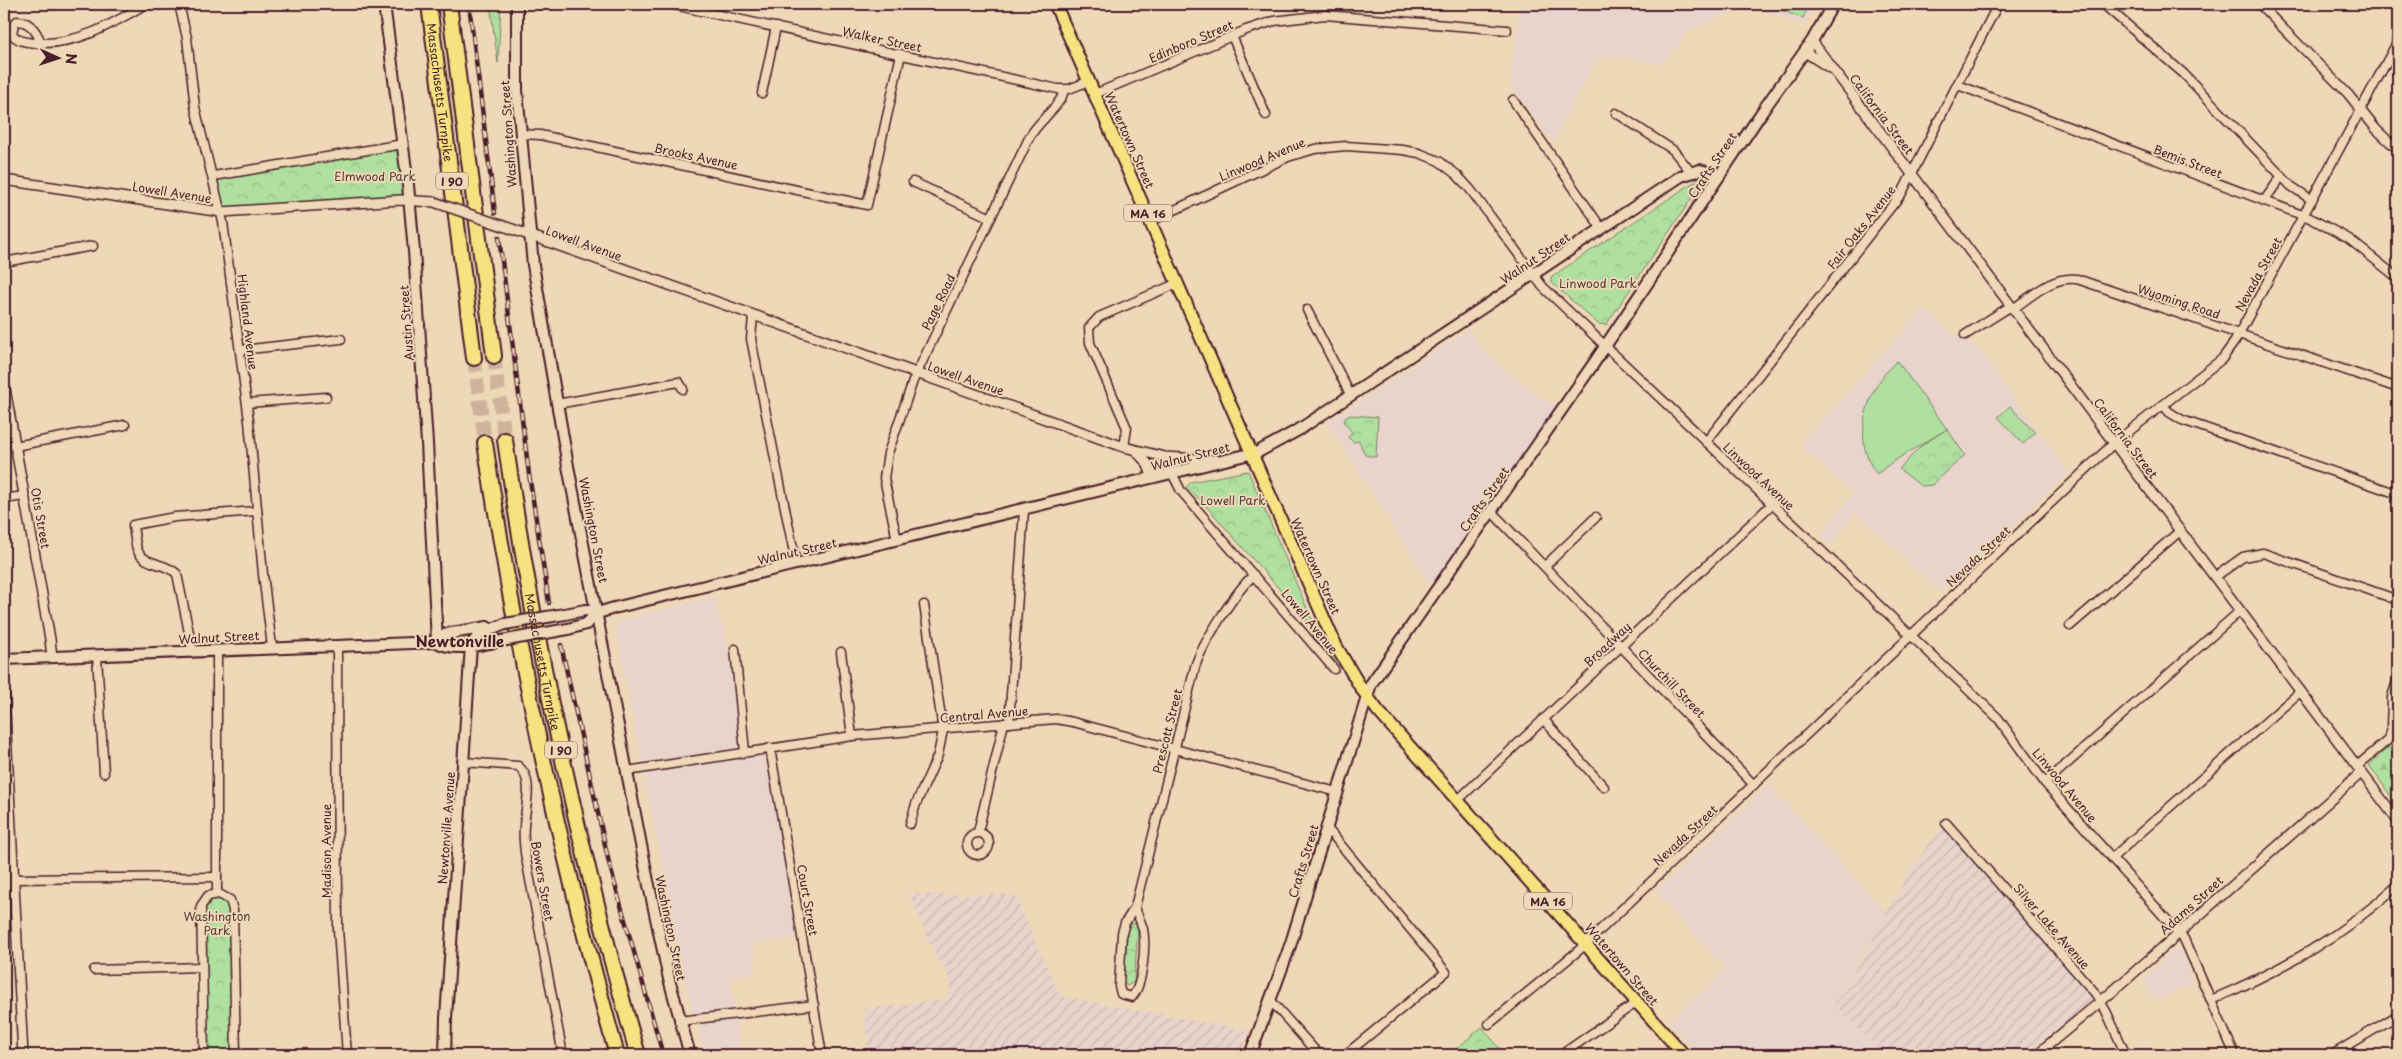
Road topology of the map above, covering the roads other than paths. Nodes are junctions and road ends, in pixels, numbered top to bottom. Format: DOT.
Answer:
graph roads {
  1 [pos="146,4"];
  2 [pos="179,4"];
  3 [pos="384,4"];
  4 [pos="429,4"];
  5 [pos="449,4"];
  6 [pos="517,4"];
  7 [pos="669,4"];
  8 [pos="1055,4"];
  9 [pos="1833,4"];
  10 [pos="1998,4"];
  11 [pos="2103,4"];
  12 [pos="2260,4"];
  13 [pos="776,27"];
  14 [pos="1507,30"];
  15 [pos="1232,36"];
  16 [pos="2398,41"];
  17 [pos="1812,42"];
  18 [pos="41,43"];
  19 [pos="1805,52"];
  20 [pos="901,54"];
  21 [pos="1833,70"];
  22 [pos="1089,81"];
  23 [pos="1958,85"];
  24 [pos="1064,90"];
  25 [pos="762,93"];
  26 [pos="1095,94"];
  27 [pos="1513,100"];
  28 [pos="2361,110"];
  29 [pos="1616,113"];
  30 [pos="1266,115"];
  31 [pos="520,134"];
  32 [pos="403,144"];
  33 [pos="2398,150"];
  34 [pos="1691,172"];
  35 [pos="1720,175"];
  36 [pos="1912,175"];
  37 [pos="214,176"];
  38 [pos="2281,176"];
  39 [pos="4,180"];
  40 [pos="913,182"];
  41 [pos="409,200"];
  42 [pos="2312,200"];
  43 [pos="2264,201"];
  44 [pos="222,212"];
  45 [pos="2303,215"];
  46 [pos="990,218"];
  47 [pos="1151,220"];
  48 [pos="1602,228"];
  49 [pos="530,236"];
  50 [pos="93,246"];
  51 [pos="4,262"];
  52 [pos="1532,274"];
  53 [pos="2398,278"];
  54 [pos="1178,283"];
  55 [pos="2012,307"];
  56 [pos="1306,310"];
  57 [pos="753,316"];
  58 [pos="2240,332"];
  59 [pos="1965,335"];
  60 [pos="341,339"];
  61 [pos="1605,346"];
  62 [pos="240,350"];
  63 [pos="494,356"];
  64 [pos="474,358"];
  65 [pos="916,374"];
  66 [pos="4,384"];
  67 [pos="2398,388"];
  68 [pos="683,389"];
  69 [pos="5,396"];
  70 [pos="1351,396"];
  71 [pos="326,397"];
  72 [pos="247,404"];
  73 [pos="557,404"];
  74 [pos="2163,405"];
  75 [pos="125,425"];
  76 [pos="505,440"];
  77 [pos="1706,442"];
  78 [pos="485,443"];
  79 [pos="2114,443"];
  80 [pos="15,446"];
  81 [pos="1124,447"];
  82 [pos="1135,450"];
  83 [pos="1252,454"];
  84 [pos="1225,461"];
  85 [pos="1172,473"];
  86 [pos="1153,478"];
  87 [pos="2398,494"];
  88 [pos="24,496"];
  89 [pos="4,499"];
  90 [pos="1772,504"];
  91 [pos="1024,510"];
  92 [pos="257,511"];
  93 [pos="1491,511"];
  94 [pos="1596,517"];
  95 [pos="2180,531"];
  96 [pos="898,540"];
  97 [pos="796,563"];
  98 [pos="1545,566"];
  99 [pos="1254,575"];
  100 [pos="2215,577"];
  101 [pos="2398,600"];
  102 [pos="924,605"];
  103 [pos="2240,611"];
  104 [pos="598,613"];
  105 [pos="505,624"];
  106 [pos="2070,626"];
  107 [pos="1911,635"];
  108 [pos="437,642"];
  109 [pos="471,645"];
  110 [pos="337,646"];
  111 [pos="1621,646"];
  112 [pos="272,647"];
  113 [pos="735,649"];
  114 [pos="217,650"];
  115 [pos="193,652"];
  116 [pos="841,652"];
  117 [pos="97,656"];
  118 [pos="52,657"];
  119 [pos="4,659"];
  120 [pos="1334,669"];
  121 [pos="2398,678"];
  122 [pos="2301,692"];
  123 [pos="4,694"];
  124 [pos="1367,696"];
  125 [pos="1544,719"];
  126 [pos="1006,723"];
  127 [pos="943,730"];
  128 [pos="852,736"];
  129 [pos="770,748"];
  130 [pos="1175,749"];
  131 [pos="745,752"];
  132 [pos="463,762"];
  133 [pos="2360,769"];
  134 [pos="627,771"];
  135 [pos="104,773"];
  136 [pos="2045,783"];
  137 [pos="1754,785"];
  138 [pos="1604,787"];
  139 [pos="1337,792"];
  140 [pos="1458,800"];
  141 [pos="2398,821"];
  142 [pos="1946,823"];
  143 [pos="910,824"];
  144 [pos="7,825"];
  145 [pos="1326,827"];
  146 [pos="978,832"];
  147 [pos="2112,858"];
  148 [pos="216,877"];
  149 [pos="13,879"];
  150 [pos="2398,885"];
  151 [pos="217,894"];
  152 [pos="1135,907"];
  153 [pos="2179,933"];
  154 [pos="1586,944"];
  155 [pos="202,967"];
  156 [pos="94,970"];
  157 [pos="2211,1000"];
  158 [pos="1271,1002"];
  159 [pos="1637,1002"];
  160 [pos="2100,1002"];
  161 [pos="814,1004"];
  162 [pos="2398,1015"];
  163 [pos="679,1021"];
  164 [pos="1490,1024"];
  165 [pos="23,1055"];
  166 [pos="204,1055"];
  167 [pos="236,1055"];
  168 [pos="347,1055"];
  169 [pos="445,1055"];
  170 [pos="563,1055"];
  171 [pos="617,1055"];
  172 [pos="638,1055"];
  173 [pos="690,1055"];
  174 [pos="822,1055"];
  175 [pos="1250,1055"];
  176 [pos="1319,1055"];
  177 [pos="1345,1055"];
  178 [pos="1561,1055"];
  179 [pos="1684,1055"];
  180 [pos="2036,1055"];
  181 [pos="2126,1055"];
  182 [pos="2235,1055"];
  183 [pos="2332,1055"];
  1 -- 18 [label="street"];
  2 -- 37 [label="street, Highland Avenue"];
  3 -- 32 [label="main road, Austin Street"];
  4 -- 64 [label="highway, Massachusetts Turnpike / I 90"];
  5 -- 63 [label="highway, Massachusetts Turnpike / I 90"];
  6 -- 31 [label="main road, Washington Street"];
  7 -- 13 [label="street, Walker Street"];
  8 -- 22 [label="main road, Watertown Street / MA 16"];
  9 -- 17 [label="main road, Crafts Street"];
  10 -- 23 [label="street, Fair Oaks Avenue"];
  11 -- 38 [label="street"];
  12 -- 28 [label="street"];
  13 -- 20 [label="street, Walker Street"];
  13 -- 25 [label="street"];
  14 -- 15 [label="street, Edinboro Street"];
  15 -- 26 [label="street, Edinboro Street"];
  15 -- 30 [label="street"];
  16 -- 28 [label="street, Nevada Street"];
  17 -- 19 [label="main road, Crafts Street"];
  17 -- 21 [label="street, California Street"];
  19 -- 21 [label="street, California Street"];
  19 -- 35 [label="main road, Crafts Street"];
  20 -- 24 [label="street, Walker Street"];
  20 -- 31 [label="street, Brooks Avenue"];
  21 -- 36 [label="street, California Street"];
  22 -- 24 [label="street"];
  22 -- 26 [label="main road, Watertown Street / MA 16"];
  23 -- 36 [label="street, Fair Oaks Avenue"];
  23 -- 43 [label="street, Bemis Street"];
  24 -- 46 [label="street, Page Road"];
  26 -- 47 [label="main road, Watertown Street / MA 16"];
  27 -- 48 [label="street"];
  28 -- 33 [label="street"];
  28 -- 42 [label="street, Nevada Street"];
  29 -- 34 [label="street"];
  31 -- 49 [label="main road, Washington Street"];
  32 -- 37 [label="street"];
  32 -- 41 [label="main road, Austin Street"];
  34 -- 35 [label="main road"];
  34 -- 48 [label="main road, Walnut Street"];
  35 -- 61 [label="main road, Crafts Street"];
  36 -- 55 [label="street, California Street"];
  36 -- 77 [label="street, Fair Oaks Avenue"];
  37 -- 44 [label="street, Highland Avenue"];
  38 -- 42 [label="street"];
  38 -- 43 [label="street"];
  39 -- 44 [label="street, Lowell Avenue"];
  40 -- 46 [label="street"];
  41 -- 44 [label="street, Lowell Avenue"];
  41 -- 49 [label="street, Lowell Avenue, bridge"];
  41 -- 108 [label="main road, Austin Street"];
  42 -- 45 [label="street, Nevada Street"];
  43 -- 45 [label="street, Bemis Street"];
  44 -- 62 [label="street, Highland Avenue"];
  45 -- 53 [label="street, Bemis Street"];
  45 -- 58 [label="street, Nevada Street"];
  46 -- 65 [label="street, Page Road"];
  47 -- 52 [label="street, Linwood Avenue"];
  47 -- 54 [label="main road, Watertown Street / MA 16"];
  48 -- 52 [label="main road, Walnut Street"];
  49 -- 57 [label="street, Lowell Avenue"];
  49 -- 73 [label="main road, Washington Street"];
  50 -- 51 [label="street"];
  52 -- 61 [label="street, Linwood Avenue"];
  52 -- 70 [label="main road, Walnut Street"];
  54 -- 81 [label="street"];
  54 -- 83 [label="main road, Watertown Street / MA 16"];
  55 -- 58 [label="street, Wyoming Road"];
  55 -- 59 [label="street, Wyoming Road"];
  55 -- 79 [label="street, California Street"];
  56 -- 70 [label="street"];
  57 -- 65 [label="street, Lowell Avenue"];
  57 -- 97 [label="street"];
  58 -- 67 [label="street, Wyoming Road"];
  58 -- 74 [label="street, Nevada Street"];
  60 -- 62 [label="street"];
  61 -- 77 [label="street, Linwood Avenue"];
  61 -- 93 [label="main road, Crafts Street"];
  62 -- 72 [label="street, Highland Avenue"];
  65 -- 81 [label="street, Lowell Avenue"];
  65 -- 96 [label="street, Page Road"];
  66 -- 69 [label="street, Otis Street"];
  68 -- 73 [label="street"];
  69 -- 80 [label="street, Otis Street"];
  70 -- 83 [label="main road, Walnut Street"];
  71 -- 72 [label="street"];
  72 -- 92 [label="street, Highland Avenue"];
  73 -- 104 [label="main road, Washington Street"];
  74 -- 79 [label="street, Nevada Street"];
  74 -- 87 [label="street"];
  75 -- 80 [label="street"];
  76 -- 172 [label="highway, Massachusetts Turnpike / I 90"];
  77 -- 90 [label="street, Linwood Avenue"];
  78 -- 171 [label="highway, Massachusetts Turnpike / I 90"];
  79 -- 95 [label="street, California Street"];
  79 -- 107 [label="street, Nevada Street"];
  80 -- 88 [label="street, Otis Street"];
  81 -- 82 [label="street, Lowell Avenue"];
  82 -- 84 [label="street, Lowell Avenue"];
  82 -- 86 [label="street"];
  83 -- 84 [label="main road, Walnut Street"];
  83 -- 124 [label="main road, Watertown Street / MA 16"];
  84 -- 85 [label="main road, Walnut Street"];
  85 -- 86 [label="main road, Walnut Street"];
  85 -- 99 [label="street, Lowell Avenue"];
  86 -- 91 [label="main road, Walnut Street"];
  88 -- 89 [label="street"];
  88 -- 118 [label="street, Otis Street"];
  90 -- 107 [label="street, Linwood Avenue"];
  90 -- 111 [label="street, Broadway"];
  91 -- 96 [label="main road, Walnut Street"];
  91 -- 126 [label="street"];
  92 -- 112 [label="street, Highland Avenue"];
  92 -- 115 [label="street"];
  93 -- 98 [label="street, Churchill Street"];
  93 -- 124 [label="main road, Crafts Street"];
  94 -- 98 [label="street"];
  95 -- 100 [label="street, California Street"];
  95 -- 106 [label="street"];
  96 -- 97 [label="main road, Walnut Street"];
  97 -- 104 [label="main road, Walnut Street"];
  98 -- 111 [label="street, Churchill Street"];
  99 -- 120 [label="street, Lowell Avenue"];
  99 -- 130 [label="street, Prescott Street"];
  100 -- 101 [label="street"];
  100 -- 103 [label="street, California Street"];
  102 -- 127 [label="street"];
  103 -- 122 [label="street, California Street"];
  103 -- 136 [label="street"];
  104 -- 105 [label="main road, Walnut Street, bridge"];
  104 -- 109 [label="main road, Walnut Street, bridge"];
  104 -- 134 [label="main road, Washington Street"];
  105 -- 108 [label="main road, Walnut Street"];
  105 -- 109 [label="main road"];
  107 -- 136 [label="street, Linwood Avenue"];
  107 -- 137 [label="street, Nevada Street"];
  108 -- 109 [label="main road, Walnut Street"];
  108 -- 110 [label="main road, Walnut Street"];
  109 -- 132 [label="main road, Newtonville Avenue"];
  110 -- 112 [label="main road, Walnut Street"];
  110 -- 168 [label="street, Madison Avenue"];
  111 -- 125 [label="street, Broadway"];
  111 -- 137 [label="street, Churchill Street"];
  112 -- 114 [label="main road, Walnut Street"];
  113 -- 131 [label="street"];
  114 -- 115 [label="main road, Walnut Street"];
  114 -- 148 [label="street"];
  115 -- 117 [label="main road, Walnut Street"];
  116 -- 128 [label="street"];
  117 -- 118 [label="main road, Walnut Street"];
  117 -- 135 [label="street"];
  118 -- 119 [label="main road, Walnut Street"];
  121 -- 133 [label="street"];
  122 -- 133 [label="street, California Street"];
  122 -- 147 [label="street"];
  123 -- 144 [label="street"];
  124 -- 139 [label="main road, Crafts Street"];
  124 -- 140 [label="main road, Watertown Street / MA 16"];
  125 -- 138 [label="street"];
  125 -- 140 [label="street, Broadway"];
  126 -- 127 [label="street, Central Avenue"];
  126 -- 130 [label="street, Central Avenue"];
  126 -- 146 [label="street"];
  127 -- 128 [label="street, Central Avenue"];
  127 -- 143 [label="street"];
  128 -- 129 [label="street, Central Avenue"];
  129 -- 131 [label="street, Central Avenue"];
  129 -- 161 [label="street, Court Street"];
  130 -- 139 [label="street, Central Avenue"];
  130 -- 152 [label="street, Prescott Street"];
  131 -- 134 [label="street, Central Avenue"];
  132 -- 169 [label="main road, Newtonville Avenue"];
  132 -- 170 [label="street, Bowers Street"];
  133 -- 141 [label="street, California Street"];
  133 -- 153 [label="street, Adams Street"];
  134 -- 163 [label="main road, Washington Street"];
  136 -- 147 [label="street, Linwood Avenue"];
  137 -- 154 [label="street, Nevada Street"];
  139 -- 145 [label="main road, Crafts Street"];
  140 -- 154 [label="main road, Watertown Street / MA 16"];
  142 -- 160 [label="street, Silver Lake Avenue"];
  144 -- 149 [label="street"];
  145 -- 158 [label="main road, Crafts Street"];
  145 -- 177 [label="street"];
  147 -- 153 [label="street, Linwood Avenue"];
  148 -- 149 [label="street"];
  148 -- 151 [label="street"];
  149 -- 165 [label="street"];
  150 -- 157 [label="street"];
  151 -- 155 [label="street"];
  151 -- 167 [label="street"];
  152 -- 152 [label="street, Prescott Street"];
  153 -- 157 [label="street, Linwood Avenue"];
  153 -- 160 [label="street, Adams Street"];
  154 -- 159 [label="main road, Watertown Street / MA 16"];
  154 -- 164 [label="street, Nevada Street"];
  155 -- 156 [label="street"];
  155 -- 166 [label="street"];
  157 -- 182 [label="street, Linwood Avenue"];
  158 -- 175 [label="main road, Crafts Street"];
  158 -- 176 [label="street"];
  159 -- 178 [label="street"];
  159 -- 179 [label="main road, Watertown Street / MA 16"];
  160 -- 180 [label="street, Adams Street"];
  160 -- 181 [label="street, Silver Lake Avenue"];
  161 -- 163 [label="street"];
  161 -- 174 [label="street, Court Street"];
  162 -- 183 [label="street"];
  163 -- 173 [label="main road, Washington Street"];
}
